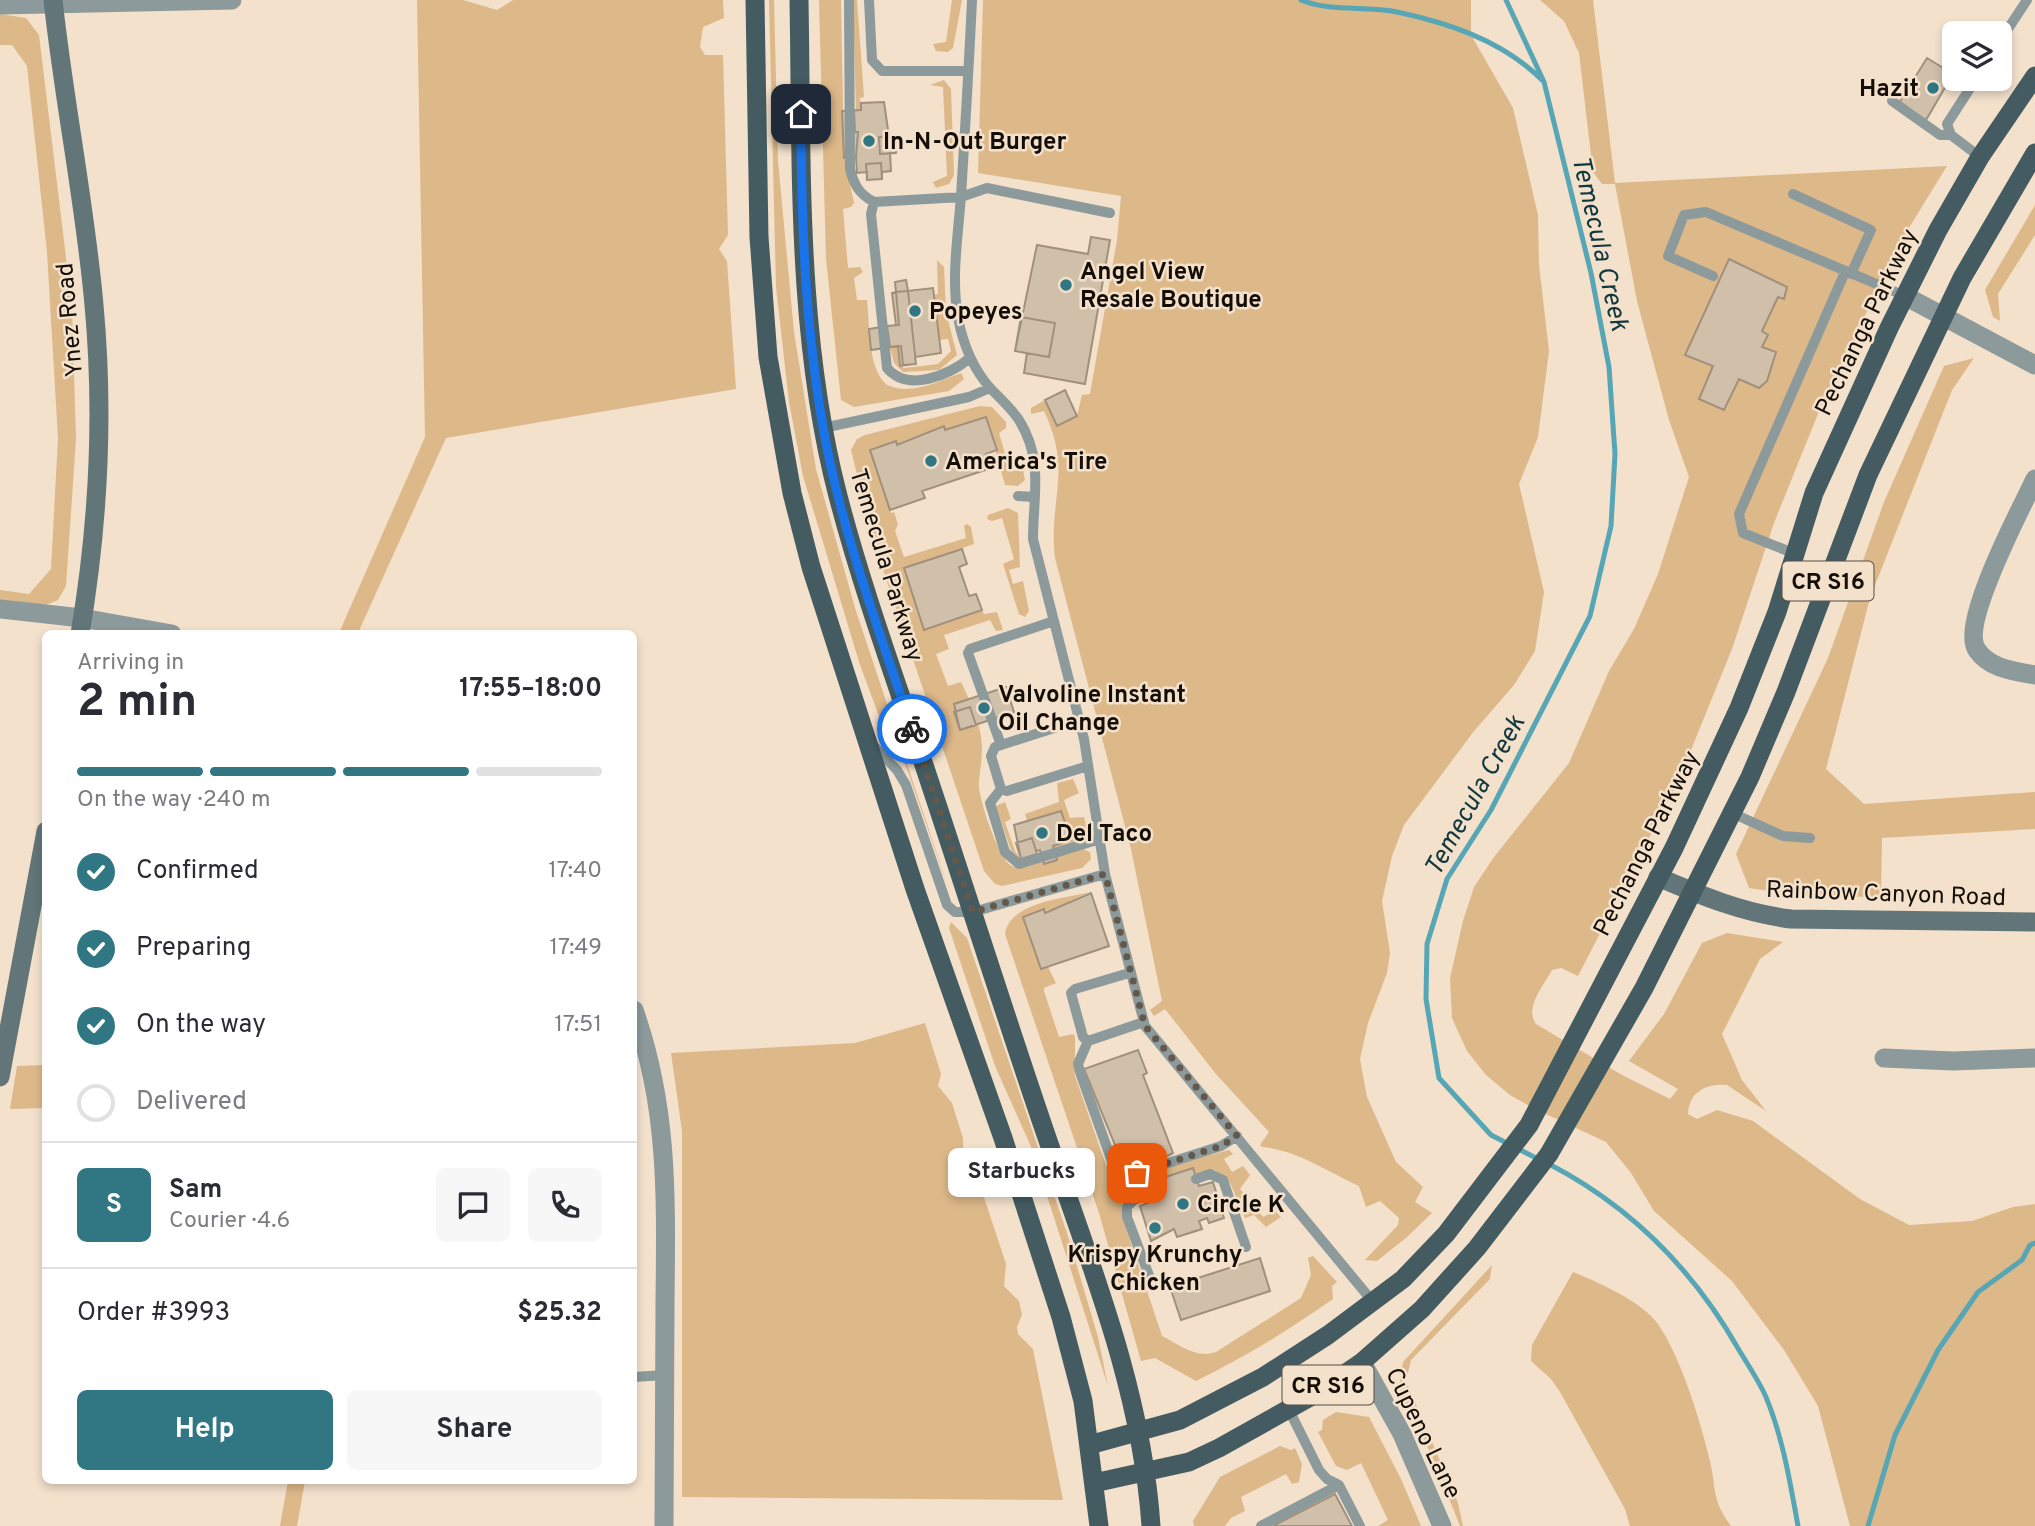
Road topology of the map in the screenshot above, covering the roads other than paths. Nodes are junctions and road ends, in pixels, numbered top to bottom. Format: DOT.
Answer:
graph roads {
  1 [pos="232,0"];
  2 [pos="755,0"];
  3 [pos="799,0"];
  4 [pos="849,0"];
  5 [pos="869,0"];
  6 [pos="972,0"];
  7 [pos="2027,0"];
  8 [pos="53,2"];
  9 [pos="0,5"];
  10 [pos="2012,23"];
  11 [pos="968,71"];
  12 [pos="2035,76"];
  13 [pos="1968,91"];
  14 [pos="1892,101"];
  15 [pos="1951,135"];
  16 [pos="2035,153"];
  17 [pos="1980,157"];
  18 [pos="1793,194"];
  19 [pos="961,197"];
  20 [pos="874,202"];
  21 [pos="1110,213"];
  22 [pos="1848,273"];
  23 [pos="1713,276"];
  24 [pos="1905,296"];
  25 [pos="1942,317"];
  26 [pos="970,358"];
  27 [pos="2035,365"];
  28 [pos="990,388"];
  29 [pos="823,428"];
  30 [pos="2035,479"];
  31 [pos="1018,496"];
  32 [pos="1034,497"];
  33 [pos="1793,553"];
  34 [pos="0,608"];
  35 [pos="1054,621"];
  36 [pos="81,626"];
  37 [pos="126,630"];
  38 [pos="2035,675"];
  39 [pos="1079,720"];
  40 [pos="866,737"];
  41 [pos="1002,745"];
  42 [pos="1088,766"];
  43 [pos="1001,789"];
  44 [pos="1732,813"];
  45 [pos="1810,838"];
  46 [pos="1100,839"];
  47 [pos="42,852"];
  48 [pos="1105,874"];
  49 [pos="1658,877"];
  50 [pos="1693,892"];
  51 [pos="973,912"];
  52 [pos="2035,922"];
  53 [pos="1129,973"];
  54 [pos="637,1019"];
  55 [pos="1144,1022"];
  56 [pos="1088,1041"];
  57 [pos="1884,1058"];
  58 [pos="2035,1058"];
  59 [pos="0,1077"];
  60 [pos="1237,1136"];
  61 [pos="1114,1167"];
  62 [pos="1129,1172"];
  63 [pos="1196,1179"];
  64 [pos="1148,1195"];
  65 [pos="1246,1247"];
  66 [pos="1150,1278"];
  67 [pos="1373,1302"];
  68 [pos="1362,1362"];
  69 [pos="665,1375"];
  70 [pos="637,1377"];
  71 [pos="1289,1410"];
  72 [pos="1138,1432"];
  73 [pos="1089,1445"];
  74 [pos="1146,1472"];
  75 [pos="1094,1483"];
  76 [pos="1339,1485"];
  77 [pos="664,1526"];
  78 [pos="1099,1526"];
  79 [pos="1151,1526"];
  80 [pos="1261,1526"];
  81 [pos="1360,1526"];
  82 [pos="1442,1526"];
  1 -- 8 [label="street"];
  2 -- 40 [label="main road"];
  3 -- 29 [label="main road, Temecula Parkway"];
  4 -- 20 [label="lane"];
  5 -- 11 [label="lane"];
  6 -- 11 [label="lane"];
  7 -- 10 [label="lane"];
  8 -- 9 [label="street"];
  8 -- 36 [label="main road, Ynez Road"];
  11 -- 19 [label="lane"];
  12 -- 17 [label="main road, Pechanga Parkway / CR S16"];
  13 -- 15 [label="lane"];
  14 -- 15 [label="lane"];
  15 -- 17 [label="lane"];
  16 -- 25 [label="main road, CR S16"];
  17 -- 24 [label="main road, Pechanga Parkway / CR S16"];
  18 -- 22 [label="lane"];
  19 -- 20 [label="lane"];
  19 -- 21 [label="lane"];
  19 -- 26 [label="lane"];
  20 -- 26 [label="lane"];
  22 -- 23 [label="lane"];
  22 -- 24 [label="lane"];
  22 -- 33 [label="lane"];
  24 -- 25 [label="street"];
  24 -- 33 [label="main road, Pechanga Parkway / CR S16"];
  25 -- 27 [label="street"];
  25 -- 44 [label="main road, CR S16"];
  26 -- 28 [label="lane"];
  28 -- 29 [label="lane"];
  28 -- 32 [label="lane"];
  29 -- 51 [label="main road, Temecula Parkway"];
  30 -- 38 [label="street"];
  31 -- 32 [label="lane"];
  32 -- 35 [label="lane"];
  33 -- 49 [label="main road, Pechanga Parkway / CR S16"];
  34 -- 36 [label="street"];
  35 -- 39 [label="lane"];
  35 -- 41 [label="lane"];
  36 -- 37 [label="street"];
  39 -- 41 [label="lane"];
  39 -- 42 [label="lane"];
  40 -- 51 [label="lane"];
  40 -- 73 [label="main road"];
  41 -- 43 [label="lane"];
  42 -- 43 [label="lane"];
  42 -- 46 [label="lane"];
  43 -- 46 [label="lane"];
  44 -- 45 [label="lane"];
  44 -- 50 [label="main road, CR S16"];
  46 -- 48 [label="lane"];
  47 -- 59 [label="main road"];
  48 -- 51 [label="lane"];
  48 -- 53 [label="lane"];
  49 -- 50 [label="main road, Rainbow Canyon Road"];
  49 -- 67 [label="main road, Pechanga Parkway / CR S16"];
  50 -- 52 [label="main road, Rainbow Canyon Road"];
  50 -- 68 [label="main road, CR S16"];
  51 -- 72 [label="main road, Temecula Parkway"];
  53 -- 55 [label="lane"];
  53 -- 56 [label="lane"];
  54 -- 69 [label="street"];
  55 -- 56 [label="lane"];
  55 -- 60 [label="lane"];
  56 -- 61 [label="lane"];
  57 -- 58 [label="street"];
  60 -- 62 [label="lane"];
  60 -- 67 [label="lane"];
  63 -- 65 [label="lane"];
  64 -- 66 [label="lane"];
  67 -- 72 [label="main road, Pechanga Parkway / CR S16"];
  68 -- 71 [label="main road, CR S16"];
  68 -- 82 [label="street, Cupeno Lane"];
  69 -- 70 [label="lane"];
  69 -- 77 [label="street"];
  71 -- 74 [label="main road, CR S16"];
  71 -- 76 [label="lane"];
  72 -- 73 [label="main road, Pechanga Parkway / CR S16"];
  72 -- 74 [label="main road, Temecula Parkway"];
  73 -- 75 [label="main road"];
  74 -- 75 [label="main road, CR S16"];
  74 -- 79 [label="main road, Temecula Parkway"];
  75 -- 78 [label="main road"];
  76 -- 80 [label="lane"];
  76 -- 81 [label="lane"];
}
